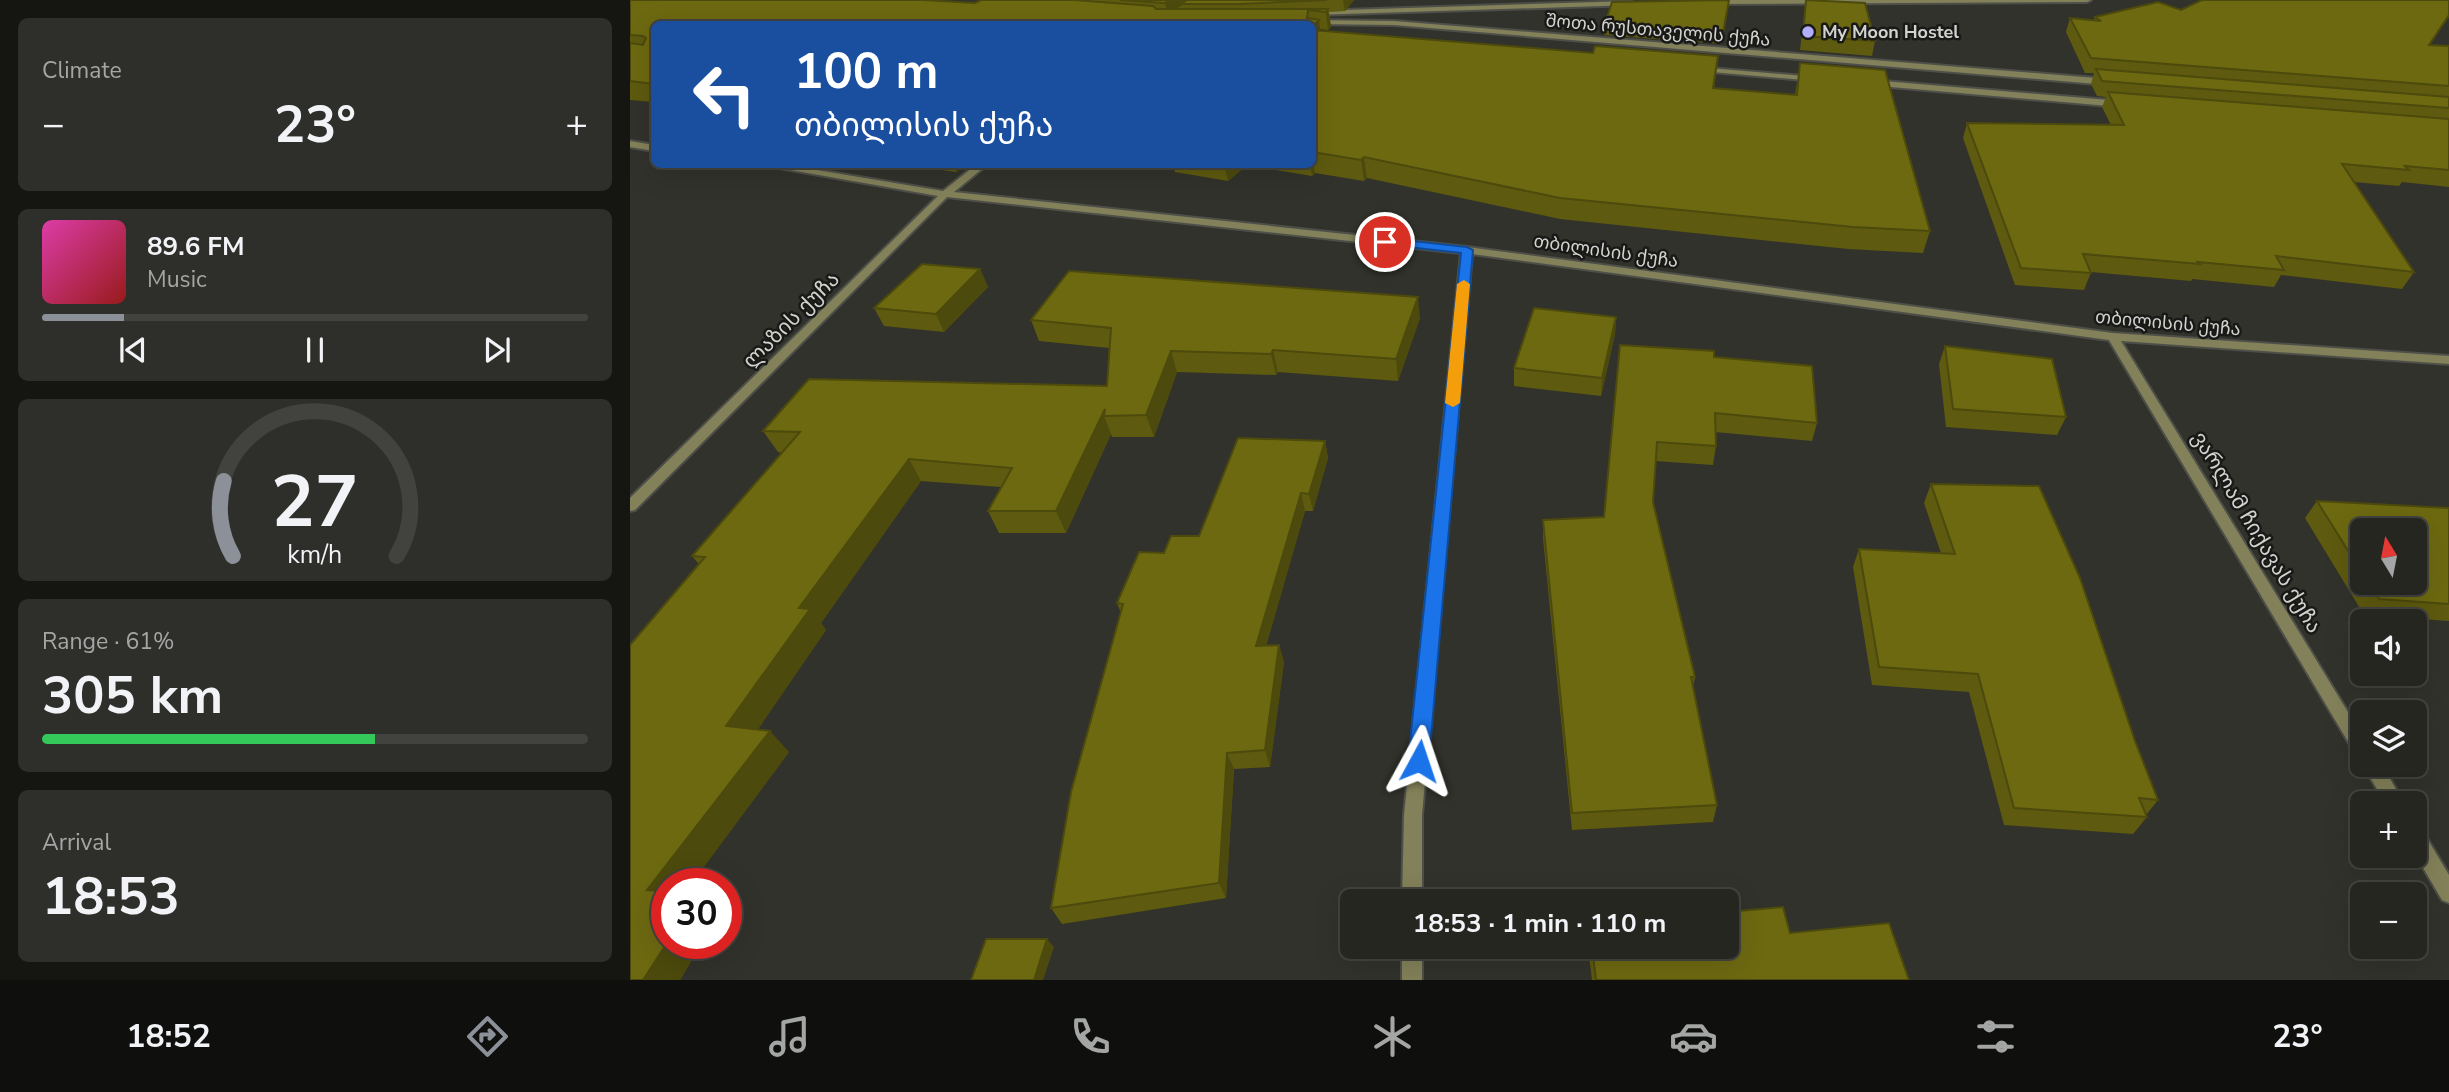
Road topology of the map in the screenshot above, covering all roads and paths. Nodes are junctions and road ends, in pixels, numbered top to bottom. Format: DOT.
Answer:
graph roads {
  1 [pos="2087,0"];
  2 [pos="1701,2"];
  3 [pos="1635,3"];
  4 [pos="1686,68"];
  5 [pos="1825,79"];
  6 [pos="2116,82"];
  7 [pos="1866,83"];
  8 [pos="2130,104"];
  9 [pos="630,144"];
  10 [pos="651,148"];
  11 [pos="785,168"];
  12 [pos="979,168"];
  13 [pos="945,194"];
  14 [pos="1467,250"];
  15 [pos="2113,337"];
  16 [pos="2449,360"];
  17 [pos="630,506"];
  18 [pos="2350,730"];
  19 [pos="2427,856"];
  20 [pos="1412,889"];
  21 [pos="2449,893"];
  22 [pos="1412,959"];
  23 [pos="1412,980"];
  1 -- 2 [label="street"];
  3 -- 6 [label="street, შოთა რუსთაველის ქუჩა"];
  4 -- 5 [label="street, შოთა რუსთაველის ქუჩა"];
  7 -- 8 [label="street"];
  9 -- 10 [label="street"];
  11 -- 13 [label="street, თბილისის ქუჩა"];
  12 -- 13 [label="street, ლაზის ქუჩა"];
  13 -- 14 [label="street, თბილისის ქუჩა"];
  13 -- 17 [label="street, ლაზის ქუჩა"];
  14 -- 15 [label="street, თბილისის ქუჩა"];
  14 -- 20 [label="street"];
  15 -- 16 [label="street, თბილისის ქუჩა"];
  15 -- 18 [label="street, ვარლამ ჩიქავას ქუჩა"];
  19 -- 21 [label="street"];
  22 -- 23 [label="street"];
}
